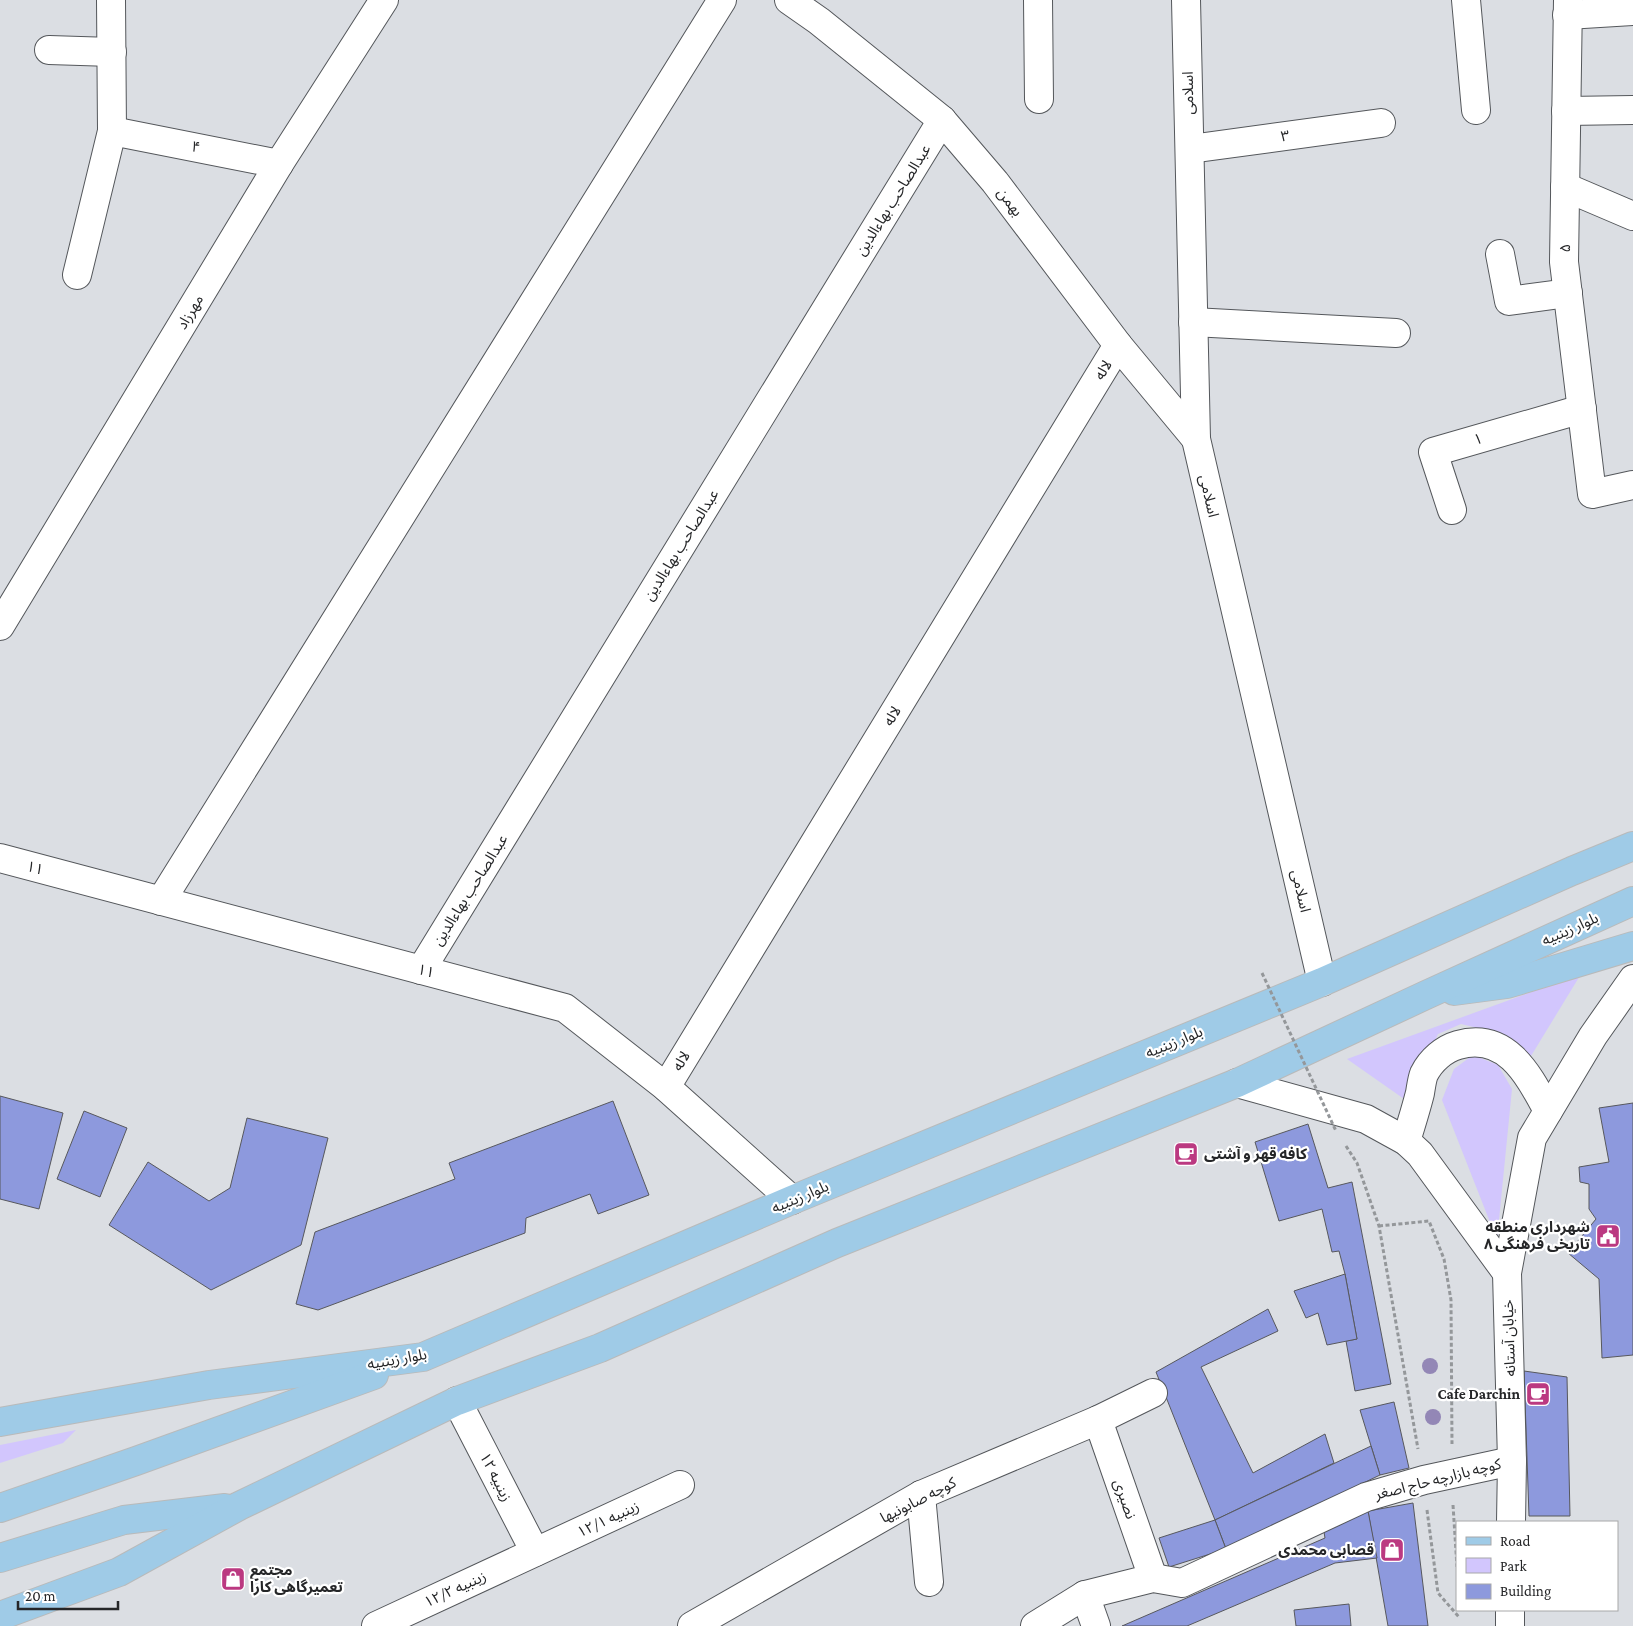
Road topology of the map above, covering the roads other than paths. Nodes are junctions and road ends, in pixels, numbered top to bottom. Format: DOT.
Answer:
graph roads {
  1 [pos="111,0"];
  2 [pos="384,0"];
  3 [pos="722,0"];
  4 [pos="789,0"];
  5 [pos="1038,0"];
  6 [pos="1186,0"];
  7 [pos="1466,0"];
  8 [pos="1568,8"];
  9 [pos="1633,11"];
  10 [pos="48,50"];
  11 [pos="112,52"];
  12 [pos="1039,99"];
  13 [pos="1476,110"];
  14 [pos="1633,110"];
  15 [pos="1566,111"];
  16 [pos="942,120"];
  17 [pos="1381,123"];
  18 [pos="112,131"];
  19 [pos="1190,149"];
  20 [pos="280,164"];
  21 [pos="1565,187"];
  22 [pos="1633,216"];
  23 [pos="1500,254"];
  24 [pos="77,275"];
  25 [pos="1568,293"];
  26 [pos="1193,322"];
  27 [pos="1396,333"];
  28 [pos="1118,345"];
  29 [pos="1582,409"];
  30 [pos="1196,439"];
  31 [pos="1633,486"];
  32 [pos="1452,510"];
  33 [pos="0,626"];
  34 [pos="1633,826"];
  35 [pos="1633,846"];
  36 [pos="0,858"];
  37 [pos="1572,871"];
  38 [pos="161,901"];
  39 [pos="1633,901"];
  40 [pos="1633,946"];
  41 [pos="421,970"];
  42 [pos="1633,979"];
  43 [pos="1322,982"];
  44 [pos="1426,995"];
  45 [pos="1237,1084"];
  46 [pos="666,1086"];
  47 [pos="1548,1111"];
  48 [pos="1406,1141"];
  49 [pos="792,1200"];
  50 [pos="1507,1273"];
  51 [pos="423,1357"];
  52 [pos="1153,1393"];
  53 [pos="457,1401"];
  54 [pos="1098,1420"];
  55 [pos="0,1422"];
  56 [pos="1512,1461"];
  57 [pos="680,1485"];
  58 [pos="921,1495"];
  59 [pos="239,1506"];
  60 [pos="0,1508"];
  61 [pos="1511,1521"];
  62 [pos="535,1552"];
  63 [pos="0,1558"];
  64 [pos="1153,1578"];
  65 [pos="929,1582"];
  66 [pos="1085,1595"];
  67 [pos="1510,1611"];
  68 [pos="0,1616"];
  69 [pos="376,1626"];
  70 [pos="692,1626"];
  71 [pos="1035,1626"];
  72 [pos="1096,1626"];
  73 [pos="1510,1626"];
  1 -- 11 [label="street"];
  2 -- 20 [label="street, مهرزاد"];
  3 -- 38 [label="street"];
  4 -- 16 [label="street, بهمن"];
  5 -- 12 [label="street"];
  6 -- 19 [label="street, اسلامی"];
  7 -- 13 [label="street"];
  8 -- 9 [label="street"];
  8 -- 15 [label="street, ۵"];
  10 -- 11 [label="street"];
  11 -- 18 [label="street"];
  14 -- 15 [label="street"];
  15 -- 21 [label="street, ۵"];
  16 -- 28 [label="street, بهمن"];
  16 -- 41 [label="street, عبدالصاحب بهاءالدین"];
  17 -- 19 [label="street, ۳"];
  18 -- 20 [label="street, ۴"];
  18 -- 24 [label="street"];
  19 -- 26 [label="street, اسلامی"];
  20 -- 33 [label="street, مهرزاد"];
  21 -- 22 [label="street"];
  21 -- 25 [label="street, ۵"];
  23 -- 25 [label="street"];
  25 -- 29 [label="street, ۵"];
  26 -- 27 [label="street"];
  26 -- 30 [label="street, اسلامی"];
  28 -- 30 [label="street, بهمن"];
  28 -- 46 [label="street, لاله"];
  29 -- 31 [label="street, ۵"];
  29 -- 32 [label="street, ۱"];
  30 -- 43 [label="street, اسلامی"];
  34 -- 37 [label="main road, بلوار زینبیه"];
  35 -- 37 [label="main road, بلوار زینبیه"];
  36 -- 38 [label="street, ۱۱"];
  37 -- 43 [label="main road, بلوار زینبیه"];
  38 -- 41 [label="street, ۱۱"];
  39 -- 44 [label="main road, بلوار زینبیه"];
  40 -- 44 [label="main road, بلوار زینبیه"];
  41 -- 46 [label="street, ۱۱"];
  42 -- 47 [label="street, خیابان آستانه"];
  43 -- 49 [label="main road, بلوار زینبیه"];
  44 -- 45 [label="main road, بلوار زینبیه"];
  45 -- 48 [label="street"];
  45 -- 53 [label="main road, بلوار زینبیه"];
  46 -- 49 [label="street, ۱۱"];
  47 -- 48 [label="street"];
  47 -- 50 [label="street, خیابان آستانه"];
  48 -- 50 [label="street"];
  49 -- 51 [label="main road, بلوار زینبیه"];
  50 -- 56 [label="street, خیابان آستانه"];
  51 -- 55 [label="main road, بلوار زینبیه"];
  51 -- 60 [label="main road"];
  52 -- 54 [label="street, کوچه صابونیها"];
  53 -- 59 [label="main road, بلوار زینبیه"];
  53 -- 62 [label="street, زینبیه ۱۲"];
  54 -- 58 [label="street, کوچه صابونیها"];
  54 -- 64 [label="street, نصیری"];
  56 -- 61 [label="street, خیابان آستانه"];
  56 -- 64 [label="street, کوچه بازارچه حاج اصغر"];
  57 -- 62 [label="street, زینبیه ۱۲/۱"];
  58 -- 65 [label="street"];
  58 -- 70 [label="street, کوچه صابونیها"];
  59 -- 63 [label="main road"];
  59 -- 68 [label="main road, بلوار زینبیه"];
  62 -- 69 [label="street, زینبیه ۱۲/۲"];
  64 -- 66 [label="street, کوچه بازارچه حاج اصغر"];
  66 -- 71 [label="street, کوچه بازارچه حاج اصغر"];
  66 -- 72 [label="street"];
  67 -- 73 [label="street"];
}
